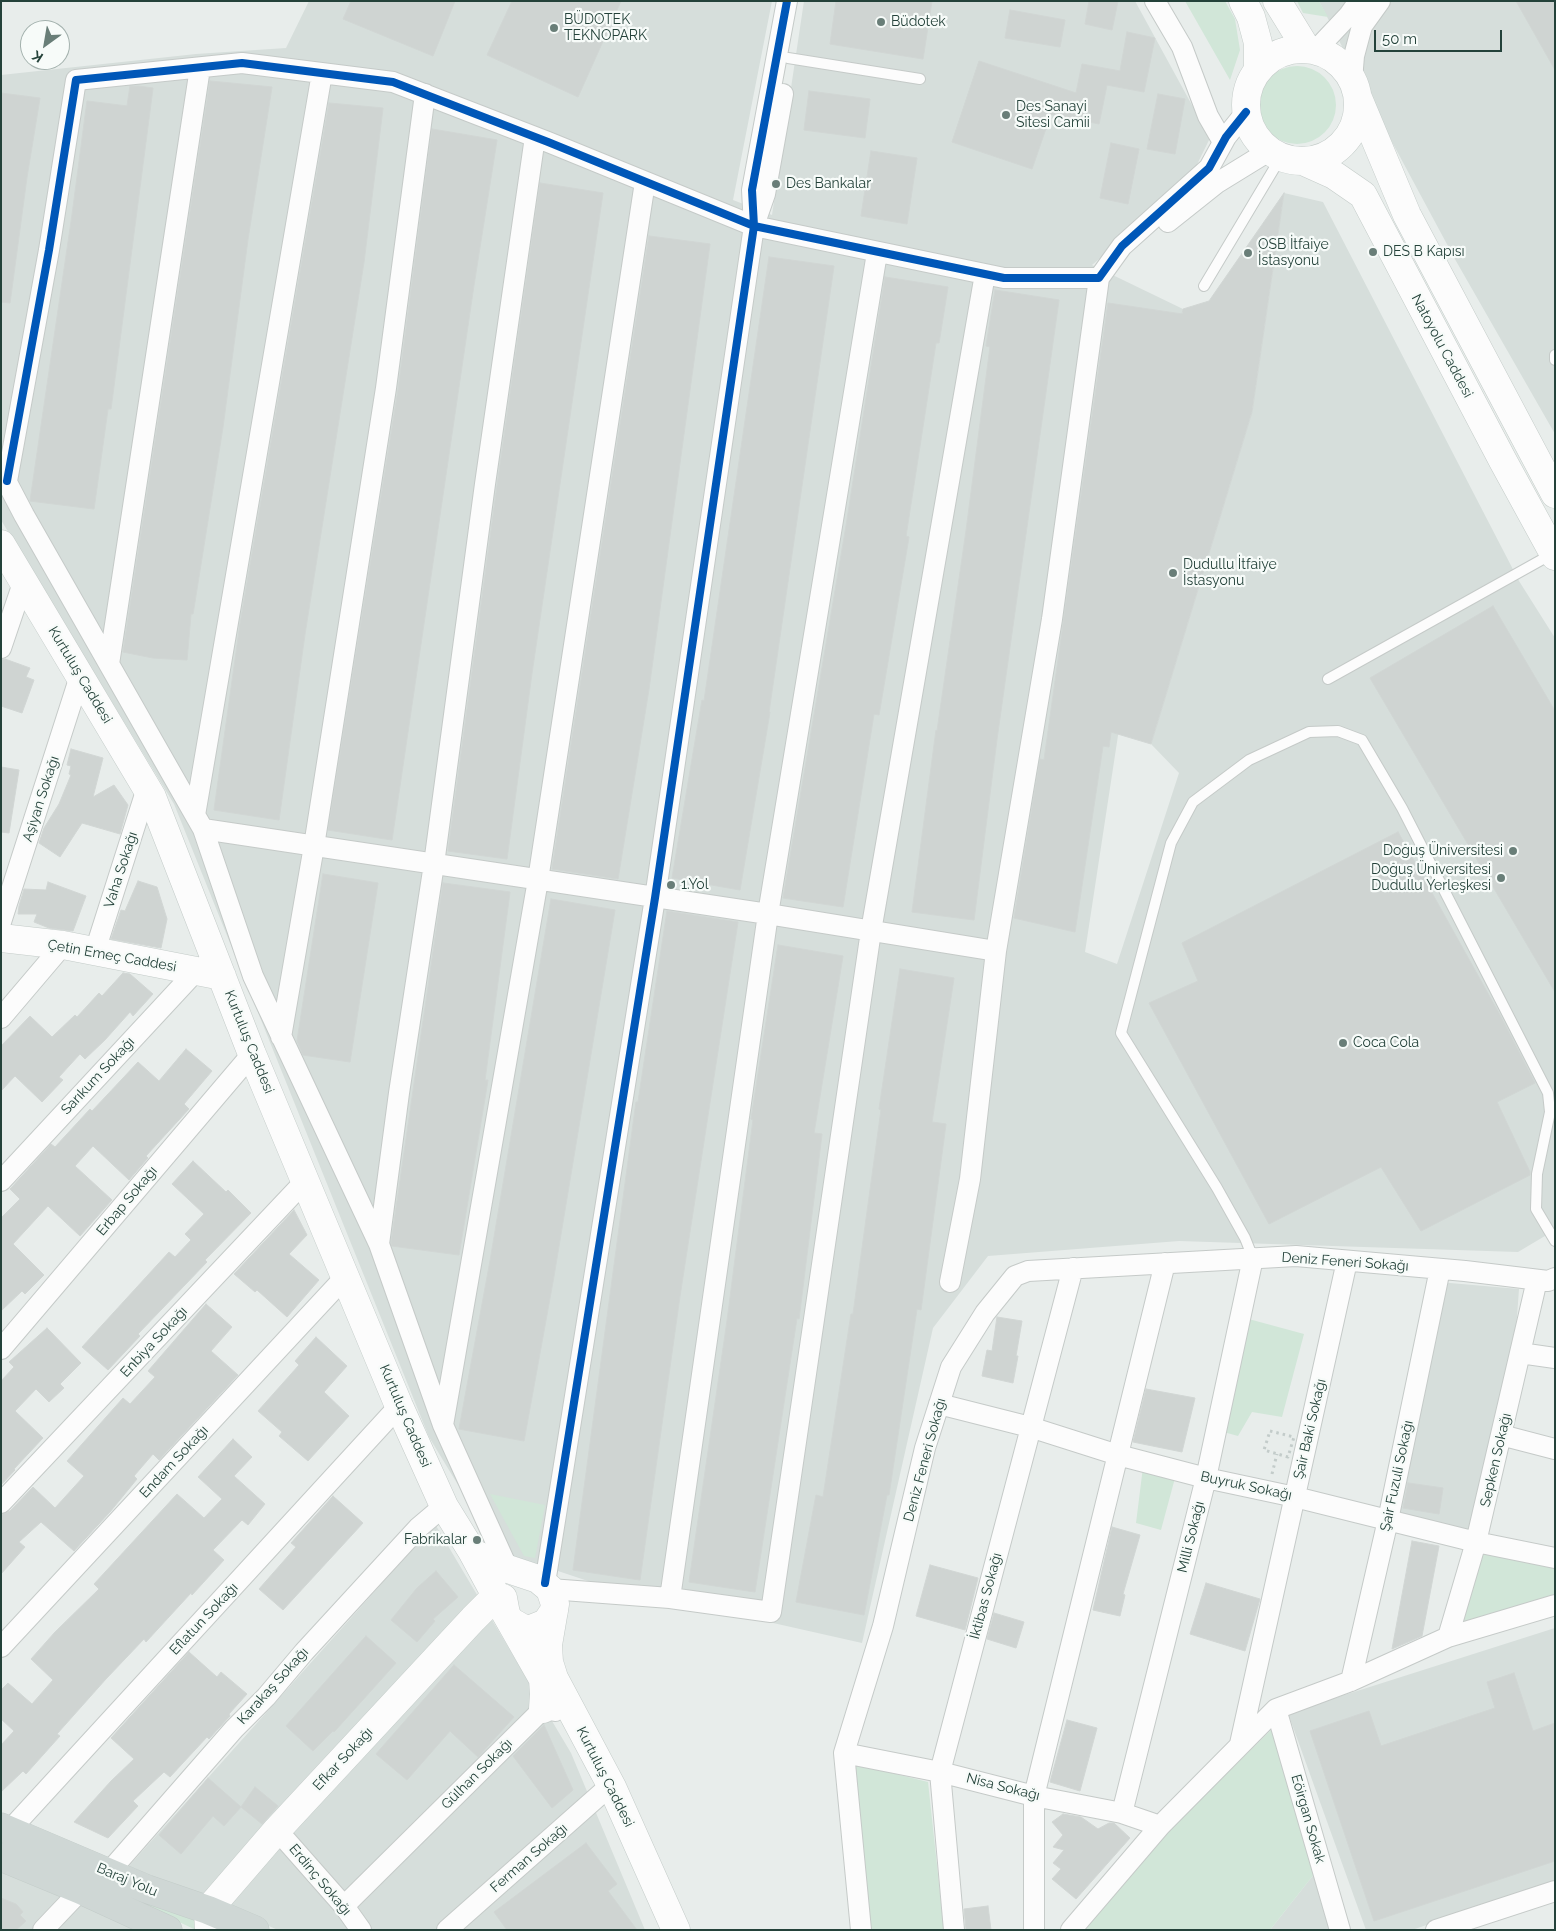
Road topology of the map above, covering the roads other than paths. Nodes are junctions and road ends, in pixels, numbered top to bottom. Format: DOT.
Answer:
graph roads {
  1 [pos="787,1"];
  2 [pos="796,1"];
  3 [pos="1155,1"];
  4 [pos="1243,1"];
  5 [pos="1277,1"];
  6 [pos="1359,1"];
  7 [pos="1380,1"];
  8 [pos="1311,49"];
  9 [pos="782,57"];
  10 [pos="200,68"];
  11 [pos="1258,69"];
  12 [pos="322,73"];
  13 [pos="920,79"];
  14 [pos="1355,89"];
  15 [pos="425,94"];
  16 [pos="1246,112"];
  17 [pos="535,137"];
  18 [pos="1223,142"];
  19 [pos="1285,157"];
  20 [pos="645,182"];
  21 [pos="754,226"];
  22 [pos="877,253"];
  23 [pos="1111,261"];
  24 [pos="985,274"];
  25 [pos="1099,278"];
  26 [pos="1204,286"];
  27 [pos="1555,355"];
  28 [pos="1555,360"];
  29 [pos="4,476"];
  30 [pos="1555,494"];
  31 [pos="1,544"];
  32 [pos="1554,555"];
  33 [pos="24,580"];
  34 [pos="1,648"];
  35 [pos="110,664"];
  36 [pos="80,676"];
  37 [pos="1328,679"];
  38 [pos="147,788"];
  39 [pos="199,822"];
  40 [pos="314,846"];
  41 [pos="434,864"];
  42 [pos="538,880"];
  43 [pos="656,898"];
  44 [pos="768,914"];
  45 [pos="1,922"];
  46 [pos="871,931"];
  47 [pos="1,938"];
  48 [pos="63,945"];
  49 [pos="96,951"];
  50 [pos="996,951"];
  51 [pos="209,974"];
  52 [pos="1,1018"];
  53 [pos="281,1037"];
  54 [pos="252,1054"];
  55 [pos="306,1180"];
  56 [pos="1,1181"];
  57 [pos="1555,1241"];
  58 [pos="379,1244"];
  59 [pos="1254,1258"];
  60 [pos="1347,1261"];
  61 [pos="1165,1263"];
  62 [pos="1073,1268"];
  63 [pos="1440,1269"];
  64 [pos="346,1276"];
  65 [pos="1546,1279"];
  66 [pos="950,1282"];
  67 [pos="1,1349"];
  68 [pos="1520,1353"];
  69 [pos="1555,1358"];
  70 [pos="939,1404"];
  71 [pos="399,1406"];
  72 [pos="443,1425"];
  73 [pos="1030,1426"];
  74 [pos="1501,1435"];
  75 [pos="1555,1449"];
  76 [pos="1118,1455"];
  77 [pos="1206,1478"];
  78 [pos="1295,1497"];
  79 [pos="1,1503"];
  80 [pos="444,1506"];
  81 [pos="1388,1520"];
  82 [pos="1476,1542"];
  83 [pos="473,1553"];
  84 [pos="1555,1558"];
  85 [pos="538,1586"];
  86 [pos="670,1598"];
  87 [pos="1555,1605"];
  88 [pos="504,1611"];
  89 [pos="1448,1638"];
  90 [pos="1,1647"];
  91 [pos="1351,1681"];
  92 [pos="543,1709"];
  93 [pos="1276,1709"];
  94 [pos="577,1723"];
  95 [pos="1240,1744"];
  96 [pos="844,1753"];
  97 [pos="940,1772"];
  98 [pos="612,1787"];
  99 [pos="1034,1796"];
  100 [pos="1122,1813"];
  101 [pos="1160,1826"];
  102 [pos="5,1829"];
  103 [pos="277,1830"];
  104 [pos="1,1857"];
  105 [pos="109,1872"];
  106 [pos="81,1890"];
  107 [pos="1555,1891"];
  108 [pos="344,1906"];
  109 [pos="208,1920"];
  110 [pos="43,1930"];
  111 [pos="168,1930"];
  112 [pos="255,1930"];
  113 [pos="362,1930"];
  114 [pos="448,1930"];
  115 [pos="676,1930"];
  116 [pos="861,1930"];
  117 [pos="954,1930"];
  118 [pos="1034,1930"];
  119 [pos="1071,1930"];
  120 [pos="1340,1930"];
  121 [pos="1436,1930"];
  1 -- 9 [label="street"];
  2 -- 9 [label="street"];
  3 -- 18 [label="street"];
  4 -- 11 [label="main road"];
  5 -- 8 [label="main road"];
  6 -- 8 [label="street"];
  7 -- 14 [label="street"];
  8 -- 11 [label="main road"];
  8 -- 14 [label="main road"];
  9 -- 13 [label="lane"];
  9 -- 21 [label="street"];
  10 -- 12 [label="street"];
  10 -- 29 [label="street"];
  10 -- 35 [label="street"];
  11 -- 16 [label="main road"];
  12 -- 15 [label="street"];
  12 -- 39 [label="street"];
  14 -- 19 [label="main road"];
  14 -- 30 [label="main road"];
  15 -- 17 [label="street"];
  15 -- 40 [label="street"];
  16 -- 18 [label="street"];
  16 -- 19 [label="main road"];
  17 -- 20 [label="street"];
  17 -- 41 [label="street"];
  18 -- 23 [label="street"];
  19 -- 23 [label="street"];
  19 -- 26 [label="lane"];
  19 -- 32 [label="main road, Natoyolu Caddesi"];
  20 -- 21 [label="street"];
  20 -- 42 [label="street"];
  21 -- 22 [label="street"];
  21 -- 43 [label="street"];
  22 -- 24 [label="street"];
  22 -- 44 [label="street"];
  23 -- 25 [label="street"];
  24 -- 25 [label="street"];
  24 -- 46 [label="street"];
  25 -- 50 [label="street"];
  27 -- 28 [label="lane"];
  29 -- 35 [label="street"];
  31 -- 33 [label="main road, Kurtuluş Caddesi"];
  32 -- 37 [label="lane"];
  33 -- 34 [label="street"];
  33 -- 36 [label="main road, Kurtuluş Caddesi"];
  35 -- 39 [label="street"];
  36 -- 38 [label="main road, Kurtuluş Caddesi"];
  36 -- 45 [label="street, Aşiyan Sokağı"];
  38 -- 49 [label="street, Vaha Sokağı"];
  38 -- 51 [label="main road, Kurtuluş Caddesi"];
  39 -- 40 [label="street"];
  39 -- 53 [label="street"];
  40 -- 41 [label="street"];
  40 -- 53 [label="street"];
  41 -- 42 [label="street"];
  41 -- 58 [label="street"];
  42 -- 43 [label="street"];
  42 -- 72 [label="street"];
  43 -- 44 [label="street"];
  43 -- 85 [label="street"];
  44 -- 46 [label="street"];
  44 -- 86 [label="street"];
  46 -- 50 [label="street"];
  46 -- 86 [label="street"];
  47 -- 48 [label="main road, Çetin Emeç Caddesi"];
  48 -- 49 [label="main road, Çetin Emeç Caddesi"];
  48 -- 52 [label="street"];
  49 -- 51 [label="main road, Çetin Emeç Caddesi"];
  50 -- 66 [label="street"];
  51 -- 54 [label="main road, Kurtuluş Caddesi"];
  51 -- 56 [label="street, Sarıkum Sokağı"];
  53 -- 58 [label="street"];
  54 -- 55 [label="main road, Kurtuluş Caddesi"];
  54 -- 67 [label="street, Erbap Sokağı"];
  55 -- 64 [label="main road, Kurtuluş Caddesi"];
  55 -- 79 [label="street, Enbiya Sokağı"];
  57 -- 59 [label="lane"];
  58 -- 72 [label="street"];
  59 -- 60 [label="street, Deniz Feneri Sokağı"];
  59 -- 61 [label="street, Deniz Feneri Sokağı"];
  59 -- 77 [label="street, Milli Sokağı"];
  60 -- 63 [label="street, Deniz Feneri Sokağı"];
  60 -- 78 [label="street, Şair Baki Sokağı"];
  61 -- 62 [label="street, Deniz Feneri Sokağı"];
  61 -- 76 [label="street"];
  62 -- 70 [label="street, Deniz Feneri Sokağı"];
  62 -- 73 [label="street, İktibas Sokağı"];
  63 -- 65 [label="street, Deniz Feneri Sokağı"];
  63 -- 81 [label="street, Şair Fuzuli Sokağı"];
  64 -- 71 [label="main road, Kurtuluş Caddesi"];
  64 -- 90 [label="street, Endam Sokağı"];
  65 -- 68 [label="street, Sepken Sokağı"];
  68 -- 69 [label="street"];
  68 -- 74 [label="street, Sepken Sokağı"];
  70 -- 73 [label="street, Buyruk Sokağı"];
  70 -- 96 [label="street, Deniz Feneri Sokağı"];
  71 -- 80 [label="main road, Kurtuluş Caddesi"];
  71 -- 102 [label="street, Eflatun Sokağı"];
  72 -- 85 [label="street"];
  73 -- 76 [label="street, Buyruk Sokağı"];
  73 -- 97 [label="street, İktibas Sokağı"];
  74 -- 75 [label="street"];
  74 -- 82 [label="street, Sepken Sokağı"];
  76 -- 77 [label="street, Buyruk Sokağı"];
  76 -- 99 [label="street"];
  77 -- 78 [label="street, Buyruk Sokağı"];
  77 -- 100 [label="street, Milli Sokağı"];
  78 -- 81 [label="street, Buyruk Sokağı"];
  78 -- 95 [label="street, Şair Baki Sokağı"];
  80 -- 83 [label="main road, Kurtuluş Caddesi"];
  80 -- 105 [label="street, Karakaş Sokağı"];
  81 -- 82 [label="street, Buyruk Sokağı"];
  81 -- 91 [label="street, Şair Fuzuli Sokağı"];
  82 -- 84 [label="street, Buyruk Sokağı"];
  82 -- 89 [label="street, Sepken Sokağı"];
  83 -- 85 [label="main road"];
  83 -- 88 [label="main road, Kurtuluş Caddesi"];
  85 -- 86 [label="street"];
  85 -- 88 [label="main road"];
  85 -- 88 [label="main road"];
  85 -- 94 [label="main road, Kurtuluş Caddesi"];
  87 -- 89 [label="street"];
  88 -- 92 [label="main road"];
  88 -- 103 [label="main road, Efkar Sokağı"];
  89 -- 91 [label="street"];
  91 -- 93 [label="street"];
  92 -- 94 [label="street"];
  92 -- 108 [label="street, Gülhan Sokağı"];
  93 -- 95 [label="street"];
  93 -- 120 [label="street, Eöirgan Sokak"];
  94 -- 98 [label="main road, Kurtuluş Caddesi"];
  95 -- 101 [label="street"];
  96 -- 97 [label="street, Nisa Sokağı"];
  96 -- 116 [label="street, Deniz Feneri Sokağı"];
  97 -- 99 [label="street, Nisa Sokağı"];
  97 -- 117 [label="street, İktibas Sokağı"];
  98 -- 114 [label="street, Ferman Sokağı"];
  98 -- 115 [label="main road, Kurtuluş Caddesi"];
  99 -- 100 [label="street, Nisa Sokağı"];
  99 -- 118 [label="street"];
  100 -- 101 [label="street, Nisa Sokağı"];
  101 -- 119 [label="street"];
  102 -- 105 [label="main road, Baraj Yolu"];
  103 -- 108 [label="street, Erdinç Sokağı"];
  103 -- 109 [label="main road, Efkar Sokağı"];
  104 -- 106 [label="main road, Baraj Yolu"];
  105 -- 109 [label="main road, Baraj Yolu"];
  106 -- 110 [label="street"];
  106 -- 111 [label="main road, Baraj Yolu"];
  107 -- 121 [label="street"];
  108 -- 113 [label="street, Erdinç Sokağı"];
  109 -- 112 [label="main road, Baraj Yolu"];
}
